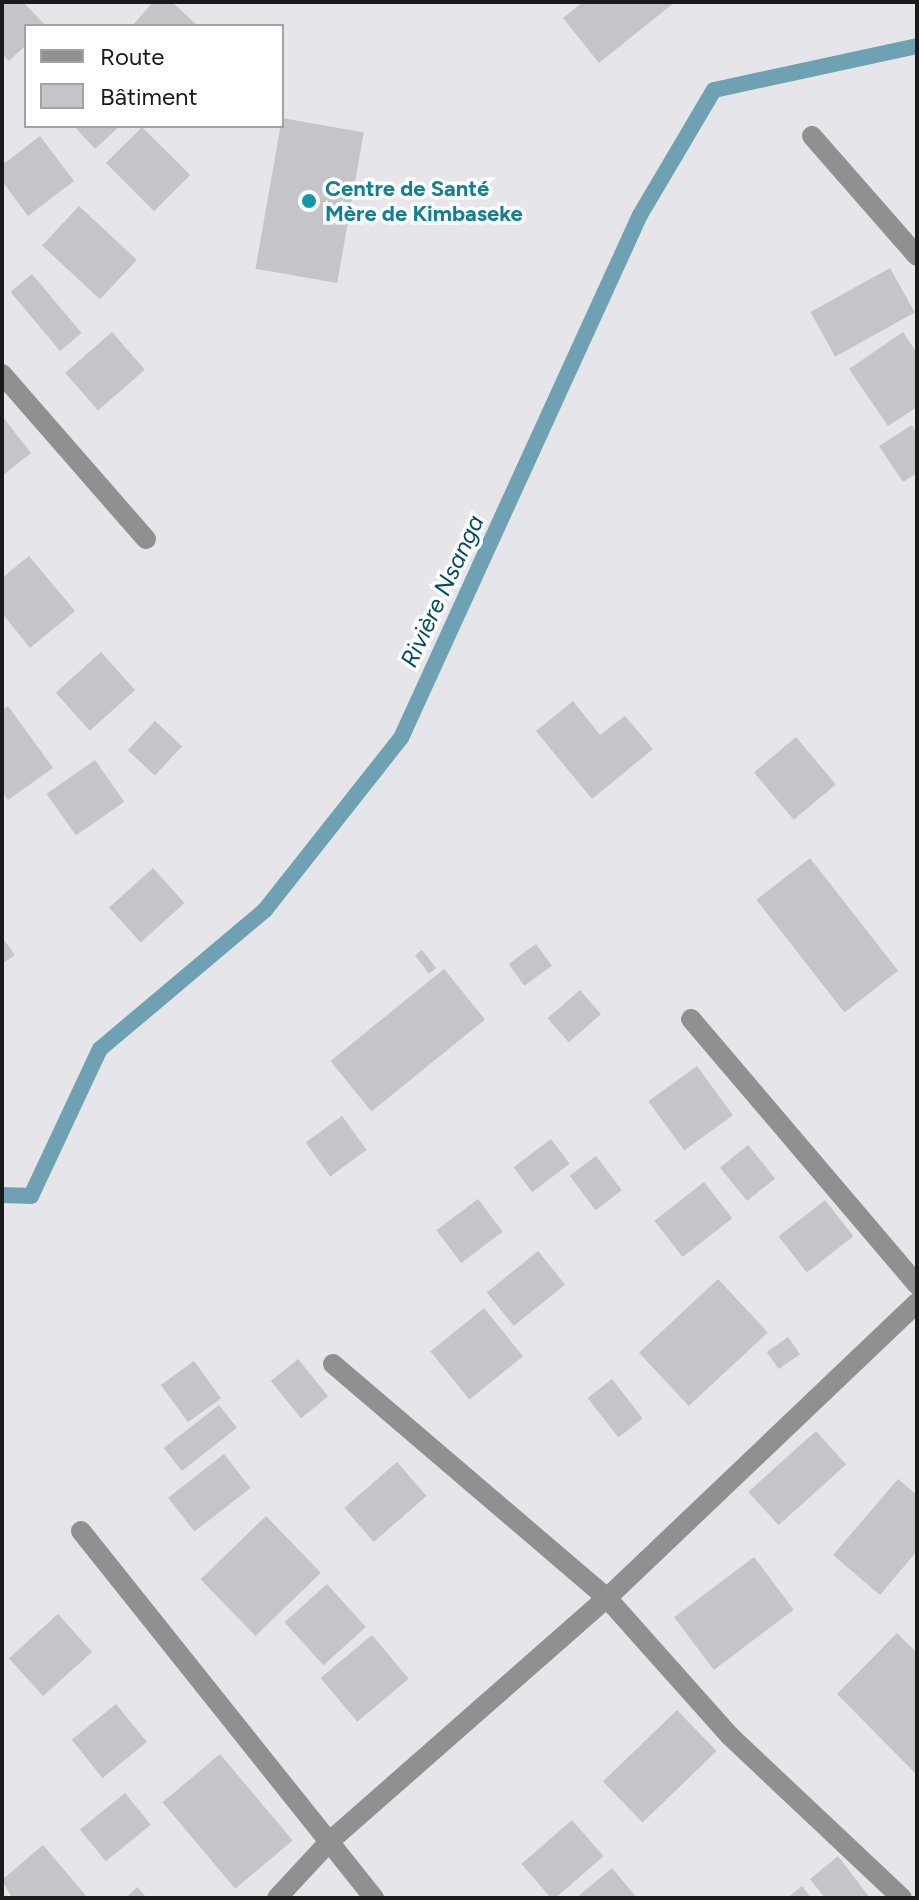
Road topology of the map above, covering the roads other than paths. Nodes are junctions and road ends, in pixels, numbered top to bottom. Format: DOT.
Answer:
graph roads {
  1 [pos="812,136"];
  2 [pos="917,256"];
  3 [pos="2,374"];
  4 [pos="146,539"];
  5 [pos="691,1019"];
  6 [pos="917,1285"];
  7 [pos="917,1303"];
  8 [pos="333,1364"];
  9 [pos="81,1531"];
  10 [pos="607,1598"];
  11 [pos="330,1841"];
  12 [pos="277,1898"];
  13 [pos="374,1898"];
  14 [pos="902,1898"];
  1 -- 2 [label="street"];
  3 -- 4 [label="street"];
  5 -- 6 [label="street"];
  7 -- 10 [label="street"];
  8 -- 10 [label="street"];
  9 -- 11 [label="street"];
  10 -- 11 [label="street"];
  10 -- 14 [label="street"];
  11 -- 12 [label="street"];
  11 -- 13 [label="street"];
}
